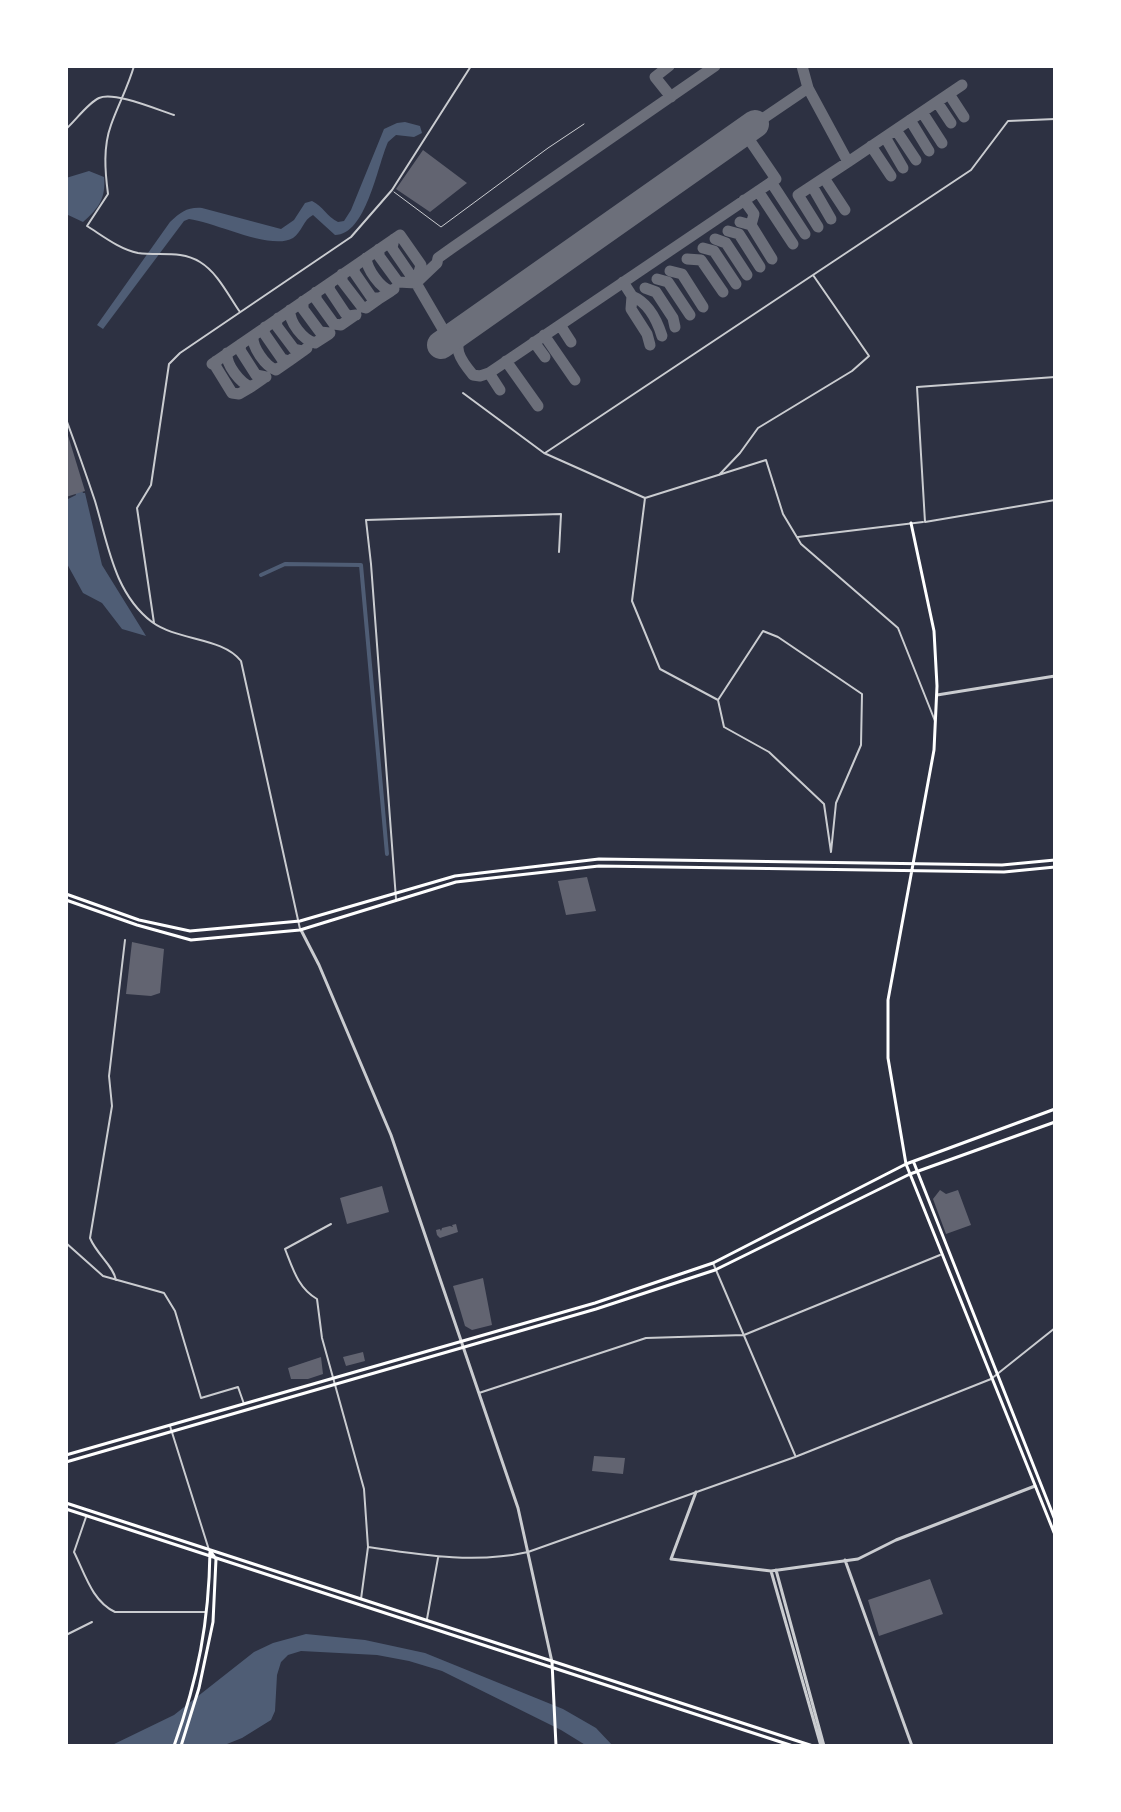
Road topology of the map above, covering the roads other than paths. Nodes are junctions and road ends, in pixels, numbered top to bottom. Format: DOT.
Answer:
graph roads {
  1 [pos="134,66"];
  2 [pos="471,66"];
  3 [pos="123,99"];
  4 [pos="174,115"];
  5 [pos="1055,119"];
  6 [pos="584,124"];
  7 [pos="66,129"];
  8 [pos="392,190"];
  9 [pos="813,275"];
  10 [pos="240,312"];
  11 [pos="1055,377"];
  12 [pos="463,393"];
  13 [pos="66,419"];
  14 [pos="544,453"];
  15 [pos="718,476"];
  16 [pos="645,498"];
  17 [pos="1055,500"];
  18 [pos="925,522"];
  19 [pos="911,523"];
  20 [pos="797,537"];
  21 [pos="559,552"];
  22 [pos="154,623"];
  23 [pos="1055,676"];
  24 [pos="937,695"];
  25 [pos="718,700"];
  26 [pos="936,723"];
  27 [pos="1055,860"];
  28 [pos="912,863"];
  29 [pos="1055,867"];
  30 [pos="912,869"];
  31 [pos="394,893"];
  32 [pos="66,894"];
  33 [pos="396,899"];
  34 [pos="66,900"];
  35 [pos="300,921"];
  36 [pos="300,930"];
  37 [pos="125,940"];
  38 [pos="1055,1109"];
  39 [pos="1055,1122"];
  40 [pos="914,1162"];
  41 [pos="906,1164"];
  42 [pos="917,1171"];
  43 [pos="910,1174"];
  44 [pos="331,1224"];
  45 [pos="66,1243"];
  46 [pos="941,1255"];
  47 [pos="713,1263"];
  48 [pos="715,1270"];
  49 [pos="116,1280"];
  50 [pos="1055,1328"];
  51 [pos="744,1335"];
  52 [pos="460,1341"];
  53 [pos="463,1349"];
  54 [pos="996,1375"];
  55 [pos="333,1379"];
  56 [pos="991,1379"];
  57 [pos="335,1386"];
  58 [pos="478,1393"];
  59 [pos="244,1404"];
  60 [pos="169,1425"];
  61 [pos="171,1432"];
  62 [pos="66,1455"];
  63 [pos="795,1457"];
  64 [pos="66,1462"];
  65 [pos="1035,1486"];
  66 [pos="696,1492"];
  67 [pos="66,1503"];
  68 [pos="66,1509"];
  69 [pos="86,1516"];
  70 [pos="1055,1520"];
  71 [pos="1055,1535"];
  72 [pos="368,1547"];
  73 [pos="210,1551"];
  74 [pos="528,1552"];
  75 [pos="210,1557"];
  76 [pos="438,1557"];
  77 [pos="216,1559"];
  78 [pos="845,1560"];
  79 [pos="774,1571"];
  80 [pos="361,1600"];
  81 [pos="207,1612"];
  82 [pos="92,1622"];
  83 [pos="427,1622"];
  84 [pos="66,1635"];
  85 [pos="552,1662"];
  86 [pos="553,1669"];
  87 [pos="771,1739"];
  88 [pos="174,1746"];
  89 [pos="181,1746"];
  90 [pos="556,1746"];
  91 [pos="772,1746"];
  92 [pos="793,1746"];
  93 [pos="813,1746"];
  94 [pos="823,1746"];
  95 [pos="912,1746"];
  1 -- 3 [label="street"];
  2 -- 8 [label="street"];
  3 -- 4 [label="street"];
  3 -- 7 [label="street"];
  3 -- 10 [label="street"];
  5 -- 9 [label="street"];
  6 -- 8 [label="lane"];
  8 -- 10 [label="street"];
  9 -- 14 [label="street"];
  9 -- 15 [label="street"];
  10 -- 22 [label="street"];
  11 -- 18 [label="street"];
  12 -- 14 [label="street"];
  13 -- 22 [label="street"];
  14 -- 16 [label="street"];
  15 -- 16 [label="street"];
  15 -- 20 [label="street"];
  16 -- 25 [label="street"];
  17 -- 18 [label="street"];
  18 -- 19 [label="street"];
  19 -- 20 [label="street"];
  19 -- 24 [label="main road"];
  20 -- 26 [label="street"];
  21 -- 31 [label="street"];
  22 -- 35 [label="street"];
  23 -- 24 [label="street"];
  24 -- 26 [label="main road"];
  25 -- 25 [label="street"];
  26 -- 28 [label="main road"];
  27 -- 28 [label="main road"];
  28 -- 30 [label="main road"];
  28 -- 31 [label="main road"];
  29 -- 30 [label="main road"];
  30 -- 33 [label="main road"];
  30 -- 41 [label="main road"];
  31 -- 33 [label="street"];
  31 -- 35 [label="main road"];
  32 -- 35 [label="main road"];
  33 -- 36 [label="main road"];
  34 -- 36 [label="main road"];
  35 -- 36 [label="street"];
  36 -- 52 [label="street"];
  37 -- 49 [label="street"];
  38 -- 40 [label="main road"];
  39 -- 42 [label="main road"];
  40 -- 41 [label="main road"];
  40 -- 42 [label="main road"];
  41 -- 43 [label="main road"];
  41 -- 47 [label="main road"];
  42 -- 43 [label="main road"];
  42 -- 54 [label="main road"];
  43 -- 46 [label="main road"];
  43 -- 48 [label="main road"];
  44 -- 55 [label="street"];
  45 -- 49 [label="street"];
  46 -- 51 [label="street"];
  46 -- 56 [label="main road"];
  47 -- 48 [label="street"];
  47 -- 52 [label="main road"];
  48 -- 51 [label="street"];
  48 -- 53 [label="main road"];
  49 -- 59 [label="street"];
  50 -- 54 [label="street"];
  51 -- 58 [label="street"];
  51 -- 63 [label="street"];
  52 -- 53 [label="street"];
  52 -- 55 [label="main road"];
  53 -- 57 [label="main road"];
  53 -- 58 [label="street"];
  54 -- 56 [label="street"];
  54 -- 70 [label="main road"];
  55 -- 57 [label="street"];
  55 -- 59 [label="main road"];
  56 -- 63 [label="street"];
  56 -- 65 [label="main road"];
  57 -- 61 [label="main road"];
  57 -- 72 [label="street"];
  58 -- 74 [label="street"];
  59 -- 60 [label="main road"];
  60 -- 61 [label="street"];
  60 -- 62 [label="main road"];
  61 -- 64 [label="main road"];
  61 -- 73 [label="street"];
  63 -- 66 [label="street"];
  65 -- 71 [label="main road"];
  65 -- 78 [label="street"];
  66 -- 74 [label="street"];
  66 -- 79 [label="street"];
  67 -- 73 [label="main road"];
  68 -- 69 [label="main road"];
  69 -- 75 [label="main road"];
  69 -- 81 [label="street"];
  72 -- 76 [label="street"];
  72 -- 80 [label="street"];
  73 -- 75 [label="main road"];
  73 -- 77 [label="main road"];
  73 -- 80 [label="main road"];
  74 -- 76 [label="street"];
  74 -- 85 [label="street"];
  75 -- 77 [label="main road"];
  75 -- 81 [label="main road"];
  76 -- 83 [label="street"];
  77 -- 86 [label="main road"];
  77 -- 89 [label="main road"];
  78 -- 79 [label="street"];
  78 -- 95 [label="street"];
  79 -- 94 [label="street"];
  80 -- 83 [label="main road"];
  81 -- 88 [label="main road"];
  82 -- 84 [label="street"];
  83 -- 85 [label="main road"];
  85 -- 86 [label="main road"];
  85 -- 93 [label="main road"];
  86 -- 87 [label="main road"];
  86 -- 90 [label="main road"];
  87 -- 91 [label="street"];
  87 -- 92 [label="main road"];
}
